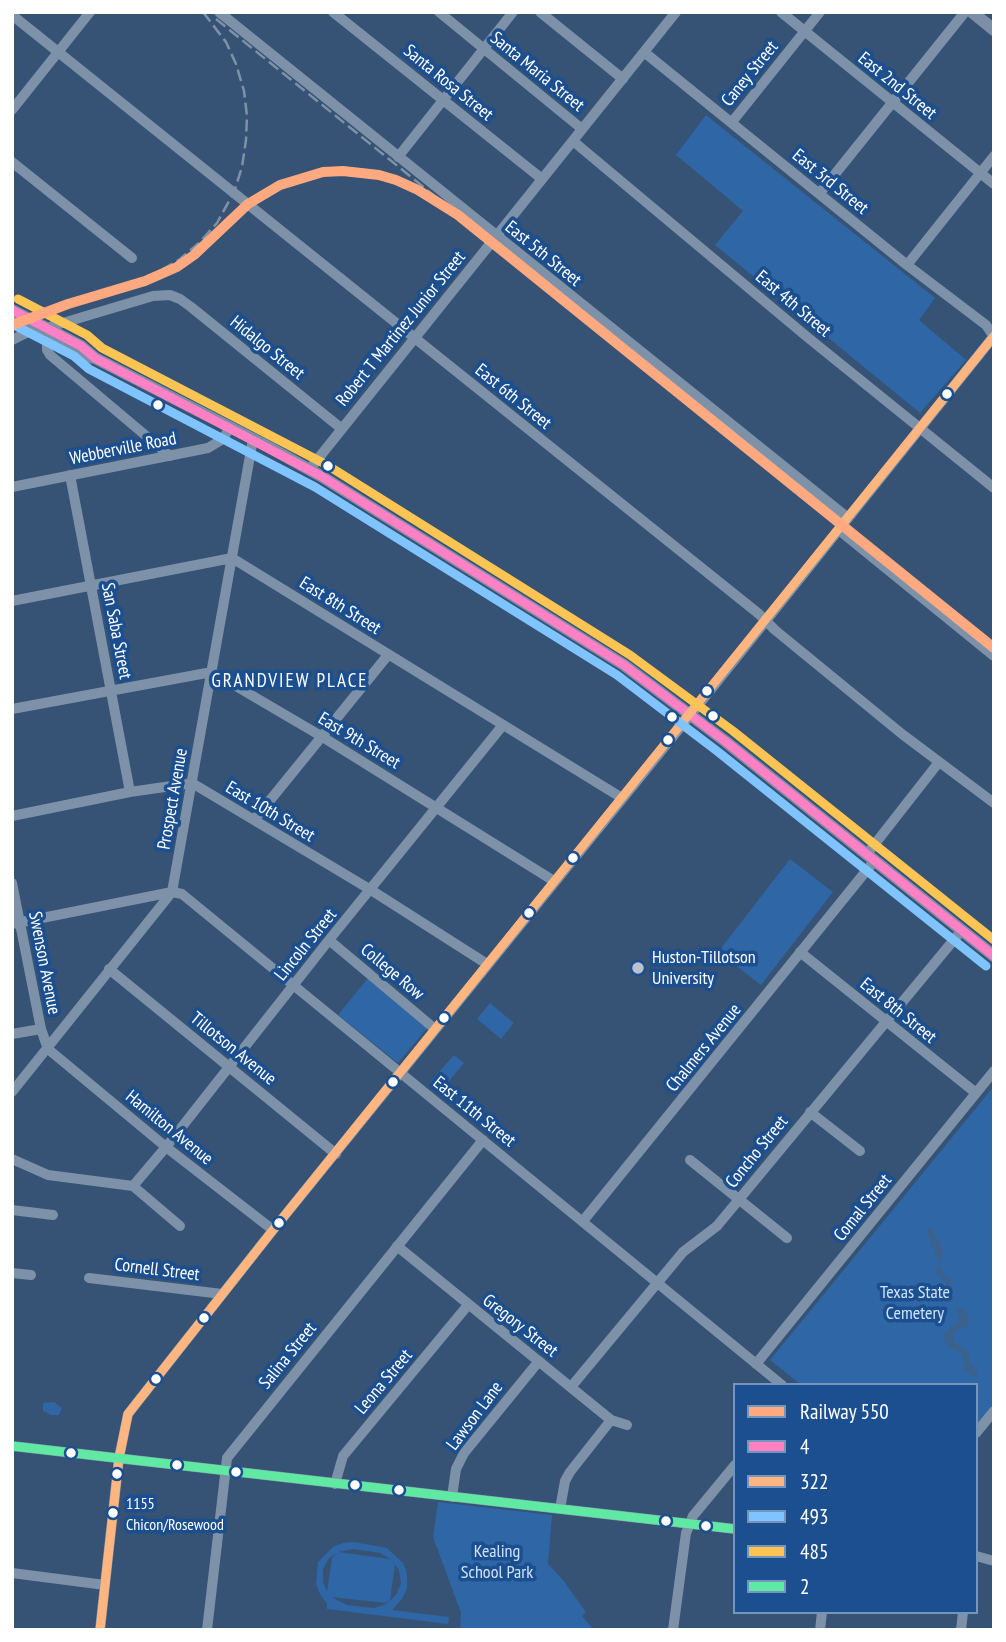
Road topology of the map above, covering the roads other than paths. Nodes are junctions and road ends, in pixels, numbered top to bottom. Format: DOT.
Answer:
graph roads {
  1 [pos="90,12"];
  2 [pos="219,12"];
  3 [pos="333,12"];
  4 [pos="439,12"];
  5 [pos="513,12"];
  6 [pos="540,12"];
  7 [pos="676,12"];
  8 [pos="781,12"];
  9 [pos="820,12"];
  10 [pos="965,12"];
  11 [pos="972,12"];
  12 [pos="12,15"];
  13 [pos="994,30"];
  14 [pos="804,32"];
  15 [pos="485,49"];
  16 [pos="59,52"];
  17 [pos="644,52"];
  18 [pos="623,79"];
  19 [pos="444,100"];
  20 [pos="893,102"];
  21 [pos="12,110"];
  22 [pos="732,122"];
  23 [pos="582,129"];
  24 [pos="573,141"];
  25 [pos="994,156"];
  26 [pos="398,157"];
  27 [pos="12,162"];
  28 [pos="980,173"];
  29 [pos="542,179"];
  30 [pos="994,184"];
  31 [pos="819,194"];
  32 [pos="496,237"];
  33 [pos="132,258"];
  34 [pos="907,265"];
  35 [pos="12,310"];
  36 [pos="12,322"];
  37 [pos="30,331"];
  38 [pos="46,334"];
  39 [pos="994,336"];
  40 [pos="414,337"];
  41 [pos="12,340"];
  42 [pos="230,427"];
  43 [pos="342,429"];
  44 [pos="920,429"];
  45 [pos="253,439"];
  46 [pos="267,446"];
  47 [pos="170,456"];
  48 [pos="250,460"];
  49 [pos="309,470"];
  50 [pos="70,475"];
  51 [pos="12,487"];
  52 [pos="994,488"];
  53 [pos="848,519"];
  54 [pos="839,530"];
  55 [pos="232,558"];
  56 [pos="92,586"];
  57 [pos="12,601"];
  58 [pos="766,620"];
  59 [pos="388,655"];
  60 [pos="994,656"];
  61 [pos="212,672"];
  62 [pos="111,690"];
  63 [pos="12,709"];
  64 [pos="691,714"];
  65 [pos="503,725"];
  66 [pos="321,736"];
  67 [pos="939,762"];
  68 [pos="192,783"];
  69 [pos="130,792"];
  70 [pos="622,799"];
  71 [pos="994,803"];
  72 [pos="438,807"];
  73 [pos="12,816"];
  74 [pos="254,820"];
  75 [pos="871,857"];
  76 [pos="554,881"];
  77 [pos="12,883"];
  78 [pos="371,890"];
  79 [pos="172,892"];
  80 [pos="16,923"];
  81 [pos="962,930"];
  82 [pos="329,940"];
  83 [pos="800,952"];
  84 [pos="994,956"];
  85 [pos="487,964"];
  86 [pos="109,969"];
  87 [pos="294,986"];
  88 [pos="885,1020"];
  89 [pos="41,1029"];
  90 [pos="435,1029"];
  91 [pos="12,1034"];
  92 [pos="48,1049"];
  93 [pos="229,1067"];
  94 [pos="994,1071"];
  95 [pos="401,1073"];
  96 [pos="12,1091"];
  97 [pos="976,1093"];
  98 [pos="810,1112"];
  99 [pos="483,1140"];
  100 [pos="166,1147"];
  101 [pos="860,1151"];
  102 [pos="336,1154"];
  103 [pos="12,1159"];
  104 [pos="690,1160"];
  105 [pos="133,1186"];
  106 [pos="739,1199"];
  107 [pos="12,1210"];
  108 [pos="53,1215"];
  109 [pos="583,1221"];
  110 [pos="180,1226"];
  111 [pos="273,1230"];
  112 [pos="787,1237"];
  113 [pos="397,1246"];
  114 [pos="12,1273"];
  115 [pos="30,1275"];
  116 [pos="89,1278"];
  117 [pos="657,1282"];
  118 [pos="222,1294"];
  119 [pos="468,1305"];
  120 [pos="538,1361"];
  121 [pos="756,1364"];
  122 [pos="780,1383"];
  123 [pos="571,1387"];
  124 [pos="993,1415"];
  125 [pos="611,1420"];
  126 [pos="626,1425"];
  127 [pos="978,1431"];
  128 [pos="12,1446"];
  129 [pos="119,1458"];
  130 [pos="733,1467"];
  131 [pos="226,1471"];
  132 [pos="335,1484"];
  133 [pos="452,1497"];
  134 [pos="560,1509"];
  135 [pos="690,1524"];
  136 [pos="733,1529"];
  137 [pos="12,1573"];
  138 [pos="105,1585"];
  139 [pos="100,1630"];
  140 [pos="207,1630"];
  141 [pos="673,1630"];
  1 -- 16 [label="street"];
  2 -- 26 [label="street, East 5th Street"];
  3 -- 19 [label="street, Santa Rosa Street"];
  4 -- 15 [label="street, Santa Maria Street"];
  5 -- 15 [label="street"];
  6 -- 18 [label="street"];
  7 -- 17 [label="street, Robert T Martinez Junior Street"];
  8 -- 14 [label="street, East 2nd Street"];
  9 -- 14 [label="street, Caney Street"];
  10 -- 20 [label="street"];
  11 -- 13 [label="main road"];
  12 -- 16 [label="street, East 6th Street"];
  14 -- 20 [label="street, East 2nd Street"];
  14 -- 22 [label="street, Caney Street"];
  15 -- 19 [label="street"];
  15 -- 23 [label="street, Santa Maria Street"];
  16 -- 21 [label="street"];
  16 -- 40 [label="street, East 6th Street"];
  17 -- 18 [label="street, Robert T Martinez Junior Street"];
  17 -- 22 [label="street, East 3rd Street"];
  18 -- 23 [label="street, Robert T Martinez Junior Street"];
  19 -- 26 [label="street"];
  19 -- 29 [label="street, Santa Rosa Street"];
  20 -- 28 [label="street, East 2nd Street"];
  20 -- 31 [label="street"];
  22 -- 31 [label="street, East 3rd Street"];
  23 -- 24 [label="street, Robert T Martinez Junior Street"];
  24 -- 29 [label="street, Robert T Martinez Junior Street"];
  24 -- 44 [label="street, East 4th Street"];
  25 -- 28 [label="street"];
  26 -- 32 [label="street, East 5th Street"];
  27 -- 33 [label="street"];
  28 -- 30 [label="street, East 2nd Street"];
  28 -- 34 [label="street"];
  29 -- 32 [label="street, Robert T Martinez Junior Street"];
  31 -- 34 [label="street, East 3rd Street"];
  32 -- 40 [label="street, Robert T Martinez Junior Street"];
  32 -- 53 [label="street, East 5th Street"];
  34 -- 39 [label="street, East 3rd Street"];
  35 -- 38 [label="main road"];
  36 -- 37 [label="main road"];
  37 -- 38 [label="main road"];
  37 -- 41 [label="street"];
  38 -- 42 [label="main road"];
  38 -- 43 [label="street, Hidalgo Street"];
  38 -- 47 [label="street"];
  39 -- 44 [label="street"];
  40 -- 43 [label="street, Robert T Martinez Junior Street"];
  40 -- 58 [label="street, East 6th Street"];
  42 -- 45 [label="main road"];
  42 -- 47 [label="street, Webberville Road"];
  43 -- 49 [label="street, Robert T Martinez Junior Street"];
  44 -- 52 [label="street, East 4th Street"];
  44 -- 53 [label="street"];
  45 -- 46 [label="main road"];
  45 -- 48 [label="street, Prospect Avenue"];
  46 -- 48 [label="street"];
  46 -- 49 [label="main road"];
  47 -- 50 [label="street, Webberville Road"];
  48 -- 55 [label="street, Prospect Avenue"];
  49 -- 64 [label="main road"];
  50 -- 51 [label="street, Webberville Road"];
  50 -- 56 [label="street, San Saba Street"];
  53 -- 54 [label="street"];
  54 -- 58 [label="street"];
  54 -- 60 [label="street"];
  55 -- 56 [label="street"];
  55 -- 59 [label="street, East 8th Street"];
  55 -- 61 [label="street, Prospect Avenue"];
  56 -- 57 [label="street"];
  56 -- 62 [label="street, San Saba Street"];
  58 -- 64 [label="street"];
  58 -- 67 [label="street, East 6th Street"];
  59 -- 65 [label="street, East 8th Street"];
  59 -- 66 [label="street"];
  61 -- 62 [label="street"];
  61 -- 66 [label="street, East 9th Street"];
  61 -- 68 [label="street, Prospect Avenue"];
  62 -- 63 [label="street"];
  62 -- 69 [label="street, San Saba Street"];
  64 -- 70 [label="street"];
  64 -- 75 [label="main road"];
  65 -- 70 [label="street, East 8th Street"];
  65 -- 72 [label="street, Lincoln Street"];
  66 -- 72 [label="street, East 9th Street"];
  66 -- 74 [label="street"];
  67 -- 71 [label="street, East 6th Street"];
  67 -- 75 [label="street, Chalmers Avenue"];
  68 -- 69 [label="street"];
  68 -- 74 [label="street, East 10th Street"];
  68 -- 79 [label="street, Prospect Avenue"];
  69 -- 73 [label="street"];
  70 -- 76 [label="street"];
  72 -- 76 [label="street, East 9th Street"];
  72 -- 78 [label="street, Lincoln Street"];
  74 -- 78 [label="street, East 10th Street"];
  75 -- 81 [label="main road"];
  75 -- 83 [label="street, Chalmers Avenue"];
  76 -- 85 [label="street"];
  77 -- 80 [label="street, Swenson Avenue"];
  78 -- 82 [label="street, Lincoln Street"];
  78 -- 85 [label="street, East 10th Street"];
  79 -- 80 [label="street"];
  79 -- 86 [label="street, Prospect Avenue"];
  79 -- 87 [label="street, East 11th Street"];
  80 -- 89 [label="street, Swenson Avenue"];
  81 -- 84 [label="main road"];
  81 -- 88 [label="street, Concho Street"];
  82 -- 87 [label="street, Lincoln Street"];
  82 -- 90 [label="street, College Row"];
  83 -- 88 [label="street, East 8th Street"];
  83 -- 109 [label="street, Chalmers Avenue"];
  85 -- 90 [label="street"];
  86 -- 92 [label="street, Prospect Avenue"];
  86 -- 93 [label="street, Tillotson Avenue"];
  87 -- 93 [label="street, Lincoln Street"];
  87 -- 95 [label="street, East 11th Street"];
  88 -- 97 [label="street, East 8th Street"];
  88 -- 98 [label="street, Concho Street"];
  89 -- 91 [label="street"];
  89 -- 92 [label="street, Swenson Avenue"];
  90 -- 95 [label="street"];
  92 -- 96 [label="street, Prospect Avenue"];
  92 -- 100 [label="street, Hamilton Avenue"];
  93 -- 100 [label="street, Lincoln Street"];
  93 -- 102 [label="street, Tillotson Avenue"];
  94 -- 97 [label="street, Comal Street"];
  95 -- 99 [label="street, East 11th Street"];
  95 -- 102 [label="street"];
  97 -- 121 [label="street, Comal Street"];
  98 -- 101 [label="street"];
  98 -- 106 [label="street, Concho Street"];
  99 -- 109 [label="street, East 11th Street"];
  99 -- 113 [label="street, Salina Street"];
  100 -- 105 [label="street, Lincoln Street"];
  100 -- 111 [label="street, Hamilton Avenue"];
  102 -- 111 [label="street"];
  103 -- 105 [label="street"];
  104 -- 106 [label="street"];
  105 -- 110 [label="street"];
  106 -- 112 [label="street"];
  106 -- 117 [label="street, Concho Street"];
  107 -- 108 [label="street"];
  109 -- 117 [label="street, East 11th Street"];
  111 -- 118 [label="street"];
  113 -- 119 [label="street, Gregory Street"];
  113 -- 131 [label="street, Salina Street"];
  114 -- 115 [label="street"];
  116 -- 118 [label="street, Cornell Street"];
  117 -- 121 [label="street, East 11th Street"];
  117 -- 123 [label="street, Concho Street"];
  118 -- 129 [label="street"];
  119 -- 120 [label="street, Gregory Street"];
  119 -- 132 [label="street, Leona Street"];
  120 -- 123 [label="street, Gregory Street"];
  120 -- 133 [label="street, Lawson Lane"];
  121 -- 122 [label="street, East 11th Street"];
  123 -- 125 [label="street, Gregory Street"];
  124 -- 127 [label="street"];
  125 -- 126 [label="street, Gregory Street"];
  125 -- 134 [label="street"];
  128 -- 129 [label="street"];
  129 -- 131 [label="street"];
  129 -- 138 [label="street"];
  130 -- 135 [label="street"];
  131 -- 132 [label="street"];
  131 -- 140 [label="street, Salina Street"];
  132 -- 133 [label="street"];
  133 -- 134 [label="street"];
  134 -- 135 [label="street"];
  135 -- 136 [label="street"];
  135 -- 141 [label="street"];
  137 -- 138 [label="street"];
  138 -- 139 [label="street"];
}
